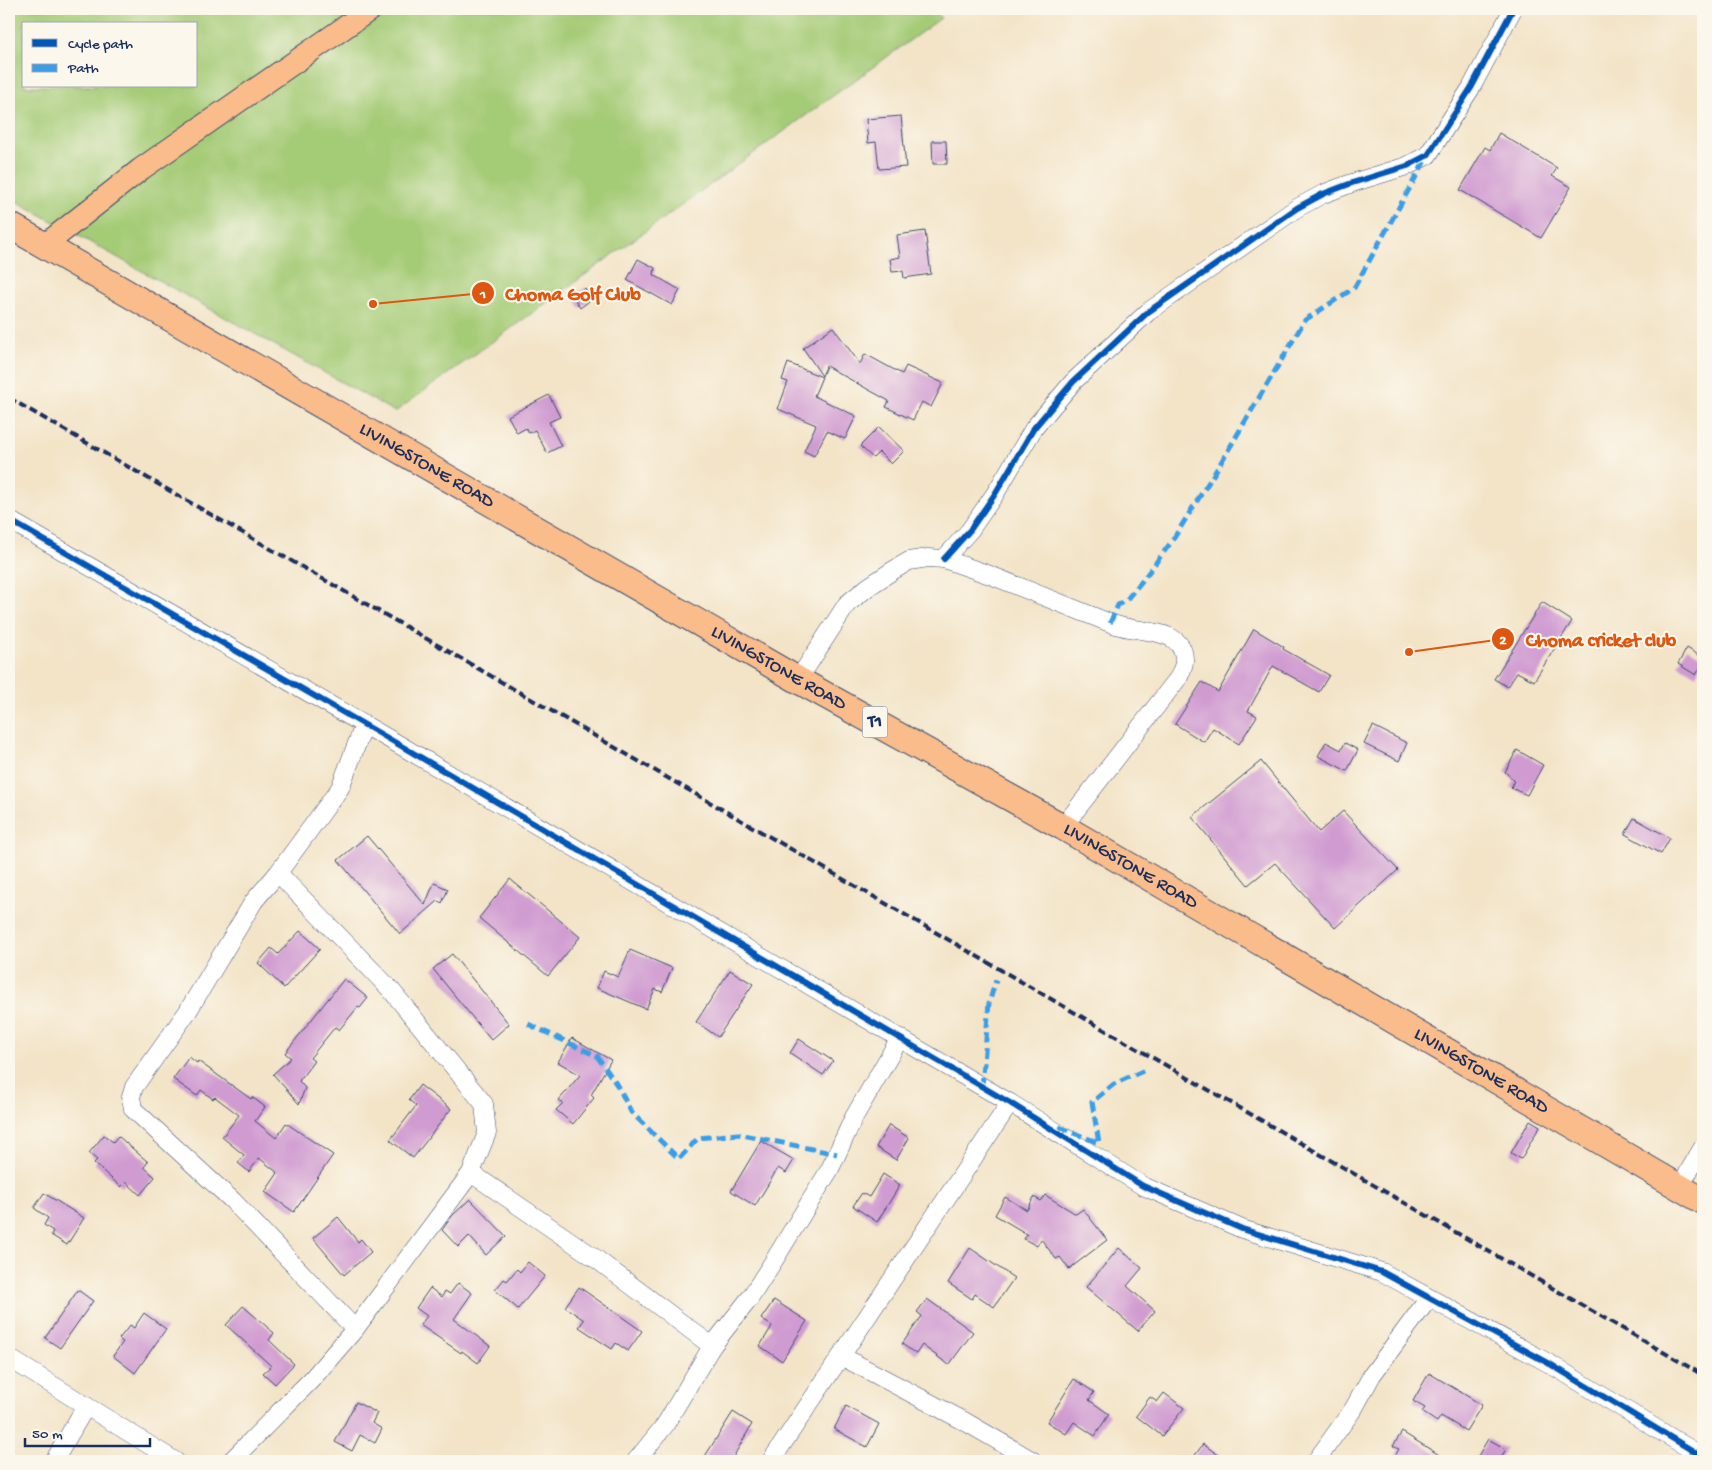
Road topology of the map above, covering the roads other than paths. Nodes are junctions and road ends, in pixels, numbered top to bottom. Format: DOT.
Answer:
graph roads {
  1 [pos="371,9"];
  2 [pos="1514,9"];
  3 [pos="9,225"];
  4 [pos="45,246"];
  5 [pos="9,520"];
  6 [pos="944,559"];
  7 [pos="798,680"];
  8 [pos="364,725"];
  9 [pos="1063,827"];
  10 [pos="278,873"];
  11 [pos="900,1038"];
  12 [pos="1010,1103"];
  13 [pos="1703,1147"];
  14 [pos="471,1172"];
  15 [pos="1679,1188"];
  16 [pos="1703,1201"];
  17 [pos="1429,1298"];
  18 [pos="355,1330"];
  19 [pos="712,1346"];
  20 [pos="841,1356"];
  21 [pos="9,1358"];
  22 [pos="86,1406"];
  23 [pos="1703,1456"];
  24 [pos="54,1461"];
  25 [pos="175,1461"];
  26 [pos="232,1461"];
  27 [pos="636,1461"];
  28 [pos="771,1461"];
  29 [pos="1033,1461"];
  30 [pos="1316,1461"];
  1 -- 4 [label="main road"];
  2 -- 6 [label="street"];
  3 -- 4 [label="highway, LIVINGSTONE ROAD / T1"];
  4 -- 7 [label="highway, LIVINGSTONE ROAD / T1"];
  5 -- 8 [label="street"];
  6 -- 7 [label="street"];
  6 -- 9 [label="street"];
  7 -- 9 [label="highway, LIVINGSTONE ROAD / T1"];
  8 -- 10 [label="street"];
  8 -- 11 [label="street"];
  9 -- 15 [label="highway, LIVINGSTONE ROAD / T1"];
  10 -- 14 [label="street"];
  10 -- 18 [label="street"];
  11 -- 12 [label="street"];
  11 -- 19 [label="street"];
  12 -- 17 [label="street"];
  12 -- 20 [label="street"];
  13 -- 15 [label="street"];
  14 -- 18 [label="street"];
  14 -- 19 [label="street"];
  15 -- 16 [label="highway, LIVINGSTONE ROAD / T1"];
  17 -- 23 [label="street"];
  17 -- 30 [label="street"];
  18 -- 26 [label="street"];
  19 -- 27 [label="street"];
  20 -- 28 [label="street"];
  20 -- 29 [label="street"];
  21 -- 22 [label="street"];
  22 -- 24 [label="street"];
  22 -- 25 [label="street"];
}
